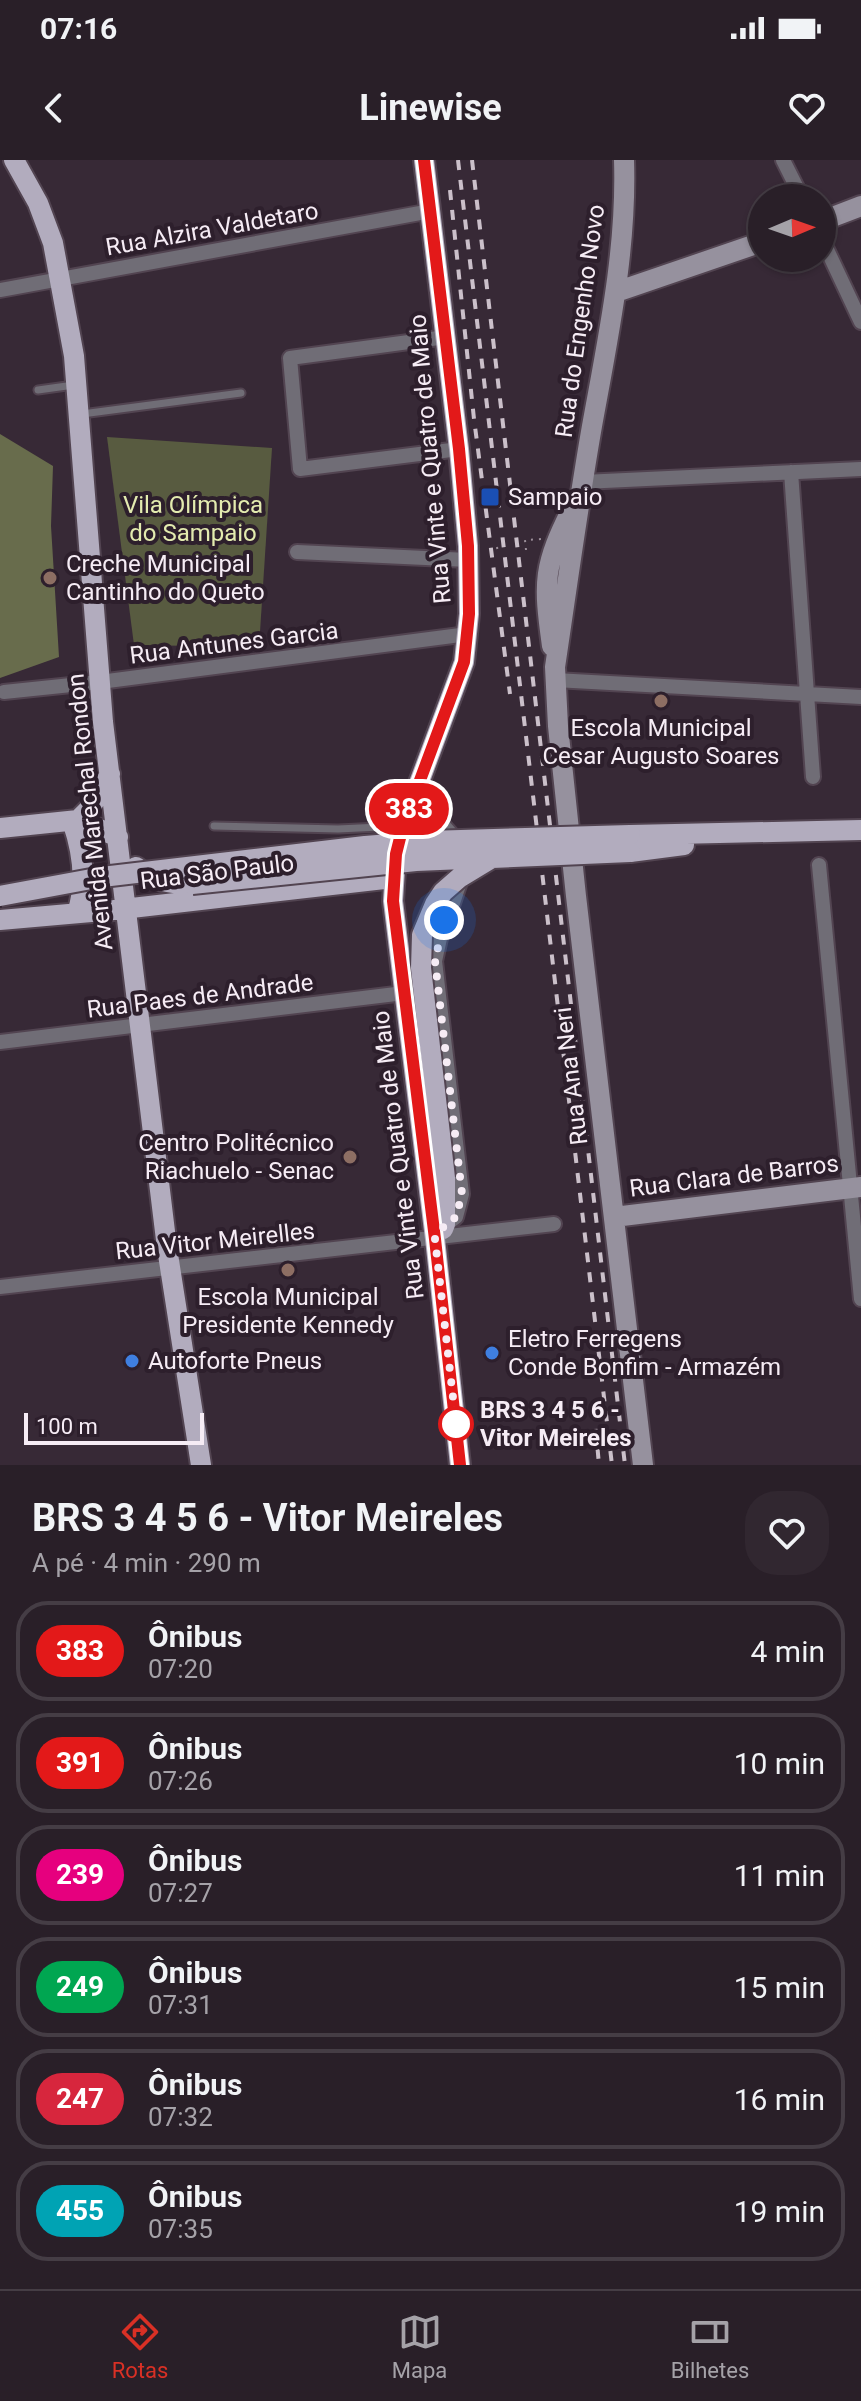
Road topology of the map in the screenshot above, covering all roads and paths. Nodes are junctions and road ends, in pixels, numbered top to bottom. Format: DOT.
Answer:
graph roads {
  1 [pos="14,160"];
  2 [pos="424,160"];
  3 [pos="624,160"];
  4 [pos="783,160"];
  5 [pos="795,184"];
  6 [pos="861,206"];
  7 [pos="431,211"];
  8 [pos="836,216"];
  9 [pos="748,247"];
  10 [pos="836,269"];
  11 [pos="61,279"];
  12 [pos="0,290"];
  13 [pos="616,292"];
  14 [pos="861,322"];
  15 [pos="446,337"];
  16 [pos="77,385"];
  17 [pos="38,390"];
  18 [pos="241,393"];
  19 [pos="80,414"];
  20 [pos="459,449"];
  21 [pos="861,469"];
  22 [pos="791,472"];
  23 [pos="582,486"];
  24 [pos="525,540"];
  25 [pos="497,547"];
  26 [pos="526,550"];
  27 [pos="297,552"];
  28 [pos="498,553"];
  29 [pos="468,560"];
  30 [pos="468,634"];
  31 [pos="555,674"];
  32 [pos="100,682"];
  33 [pos="4,692"];
  34 [pos="807,695"];
  35 [pos="861,697"];
  36 [pos="110,774"];
  37 [pos="813,777"];
  38 [pos="415,794"];
  39 [pos="75,821"];
  40 [pos="214,826"];
  41 [pos="403,826"];
  42 [pos="0,828"];
  43 [pos="861,830"];
  44 [pos="118,841"];
  45 [pos="630,844"];
  46 [pos="492,858"];
  47 [pos="819,865"];
  48 [pos="393,878"];
  49 [pos="0,896"];
  50 [pos="126,909"];
  51 [pos="77,913"];
  52 [pos="0,920"];
  53 [pos="404,993"];
  54 [pos="141,1026"];
  55 [pos="0,1042"];
  56 [pos="856,1188"];
  57 [pos="614,1217"];
  58 [pos="554,1224"];
  59 [pos="440,1232"];
  60 [pos="170,1268"];
  61 [pos="0,1287"];
  62 [pos="861,1299"];
  63 [pos="201,1465"];
  64 [pos="460,1465"];
  65 [pos="643,1465"];
  1 -- 11 [label="main road, Avenida Marechal Rondon"];
  2 -- 7 [label="main road, Rua Vinte e Quatro de Maio"];
  3 -- 13 [label="main road, Rua do Engenho Novo"];
  4 -- 5 [label="street"];
  6 -- 8 [label="main road"];
  7 -- 11 [label="street, Rua Alzira Valdetaro"];
  7 -- 15 [label="main road, Rua Vinte e Quatro de Maio"];
  9 -- 13 [label="main road"];
  10 -- 14 [label="street"];
  11 -- 12 [label="street, Rua Alzira Valdetaro"];
  11 -- 16 [label="main road, Avenida Marechal Rondon"];
  13 -- 23 [label="main road, Rua do Engenho Novo"];
  15 -- 20 [label="main road, Rua Vinte e Quatro de Maio"];
  15 -- 20 [label="street"];
  16 -- 17 [label="lane"];
  16 -- 19 [label="main road, Avenida Marechal Rondon"];
  18 -- 19 [label="lane"];
  19 -- 32 [label="main road, Avenida Marechal Rondon"];
  20 -- 29 [label="main road, Rua Vinte e Quatro de Maio"];
  21 -- 22 [label="street"];
  22 -- 23 [label="street"];
  22 -- 34 [label="street"];
  23 -- 31 [label="main road, Rua do Engenho Novo"];
  24 -- 26 [label="path"];
  25 -- 28 [label="path"];
  27 -- 29 [label="street"];
  29 -- 30 [label="main road, Rua Vinte e Quatro de Maio"];
  30 -- 32 [label="street, Rua Antunes Garcia"];
  30 -- 38 [label="main road, Rua Vinte e Quatro de Maio"];
  31 -- 34 [label="street"];
  31 -- 57 [label="main road, Rua Ana Neri"];
  32 -- 33 [label="street, Rua Antunes Garcia"];
  32 -- 36 [label="main road, Avenida Marechal Rondon"];
  34 -- 35 [label="street"];
  34 -- 37 [label="street"];
  36 -- 39 [label="main road"];
  36 -- 44 [label="main road, Avenida Marechal Rondon"];
  38 -- 41 [label="main road, Rua Vinte e Quatro de Maio"];
  38 -- 59 [label="street, Rua Vinte e Quatro de Maio"];
  39 -- 42 [label="main road"];
  39 -- 44 [label="main road"];
  39 -- 51 [label="main road"];
  40 -- 41 [label="lane"];
  41 -- 48 [label="main road, Rua Vinte e Quatro de Maio"];
  43 -- 45 [label="main road"];
  44 -- 46 [label="main road, bridge"];
  44 -- 50 [label="main road, Avenida Marechal Rondon"];
  45 -- 46 [label="main road, bridge"];
  45 -- 49 [label="main road, bridge"];
  46 -- 59 [label="main road, bridge"];
  47 -- 56 [label="street"];
  48 -- 50 [label="main road, Rua São Paulo"];
  48 -- 53 [label="main road, Rua Vinte e Quatro de Maio"];
  50 -- 51 [label="main road, Rua São Paulo"];
  50 -- 54 [label="main road, Avenida Marechal Rondon"];
  51 -- 52 [label="main road, Rua São Paulo"];
  53 -- 54 [label="street, Rua Paes de Andrade"];
  53 -- 59 [label="main road, Rua Vinte e Quatro de Maio"];
  54 -- 55 [label="street, Rua Paes de Andrade"];
  54 -- 60 [label="main road, Avenida Marechal Rondon"];
  56 -- 57 [label="main road, Rua Clara de Barros"];
  56 -- 62 [label="street"];
  57 -- 65 [label="main road, Rua Ana Neri"];
  58 -- 59 [label="street, Rua Vitor Meirelles"];
  59 -- 60 [label="street, Rua Vitor Meirelles"];
  59 -- 64 [label="main road, Rua Vinte e Quatro de Maio"];
  60 -- 61 [label="street, Rua Vitor Meirelles"];
  60 -- 63 [label="main road, Avenida Marechal Rondon"];
}
